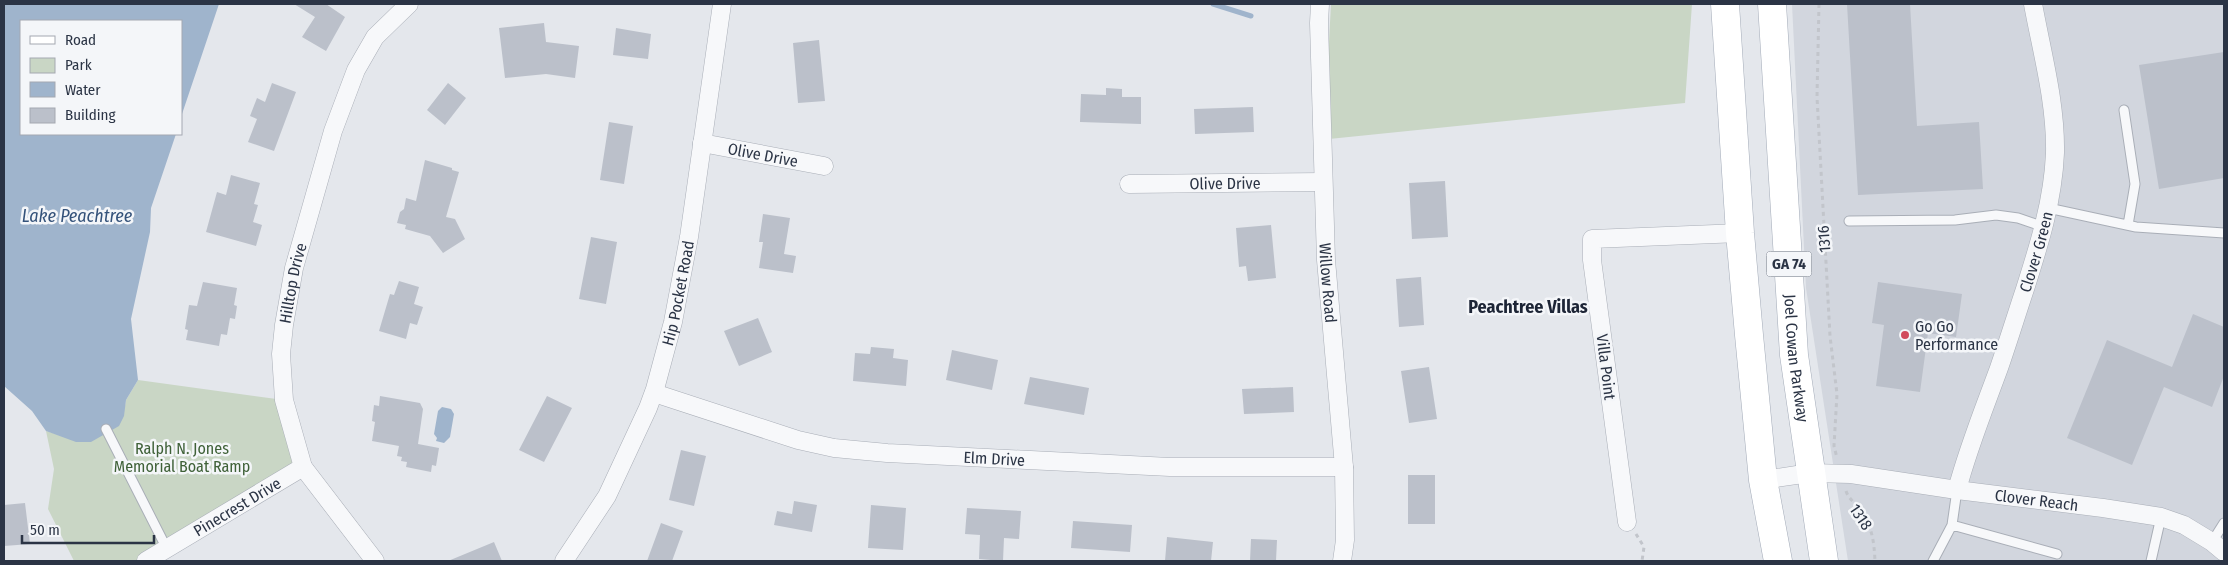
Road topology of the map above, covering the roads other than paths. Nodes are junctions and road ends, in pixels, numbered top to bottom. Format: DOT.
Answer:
graph roads {
  1 [pos="409,4"];
  2 [pos="722,4"];
  3 [pos="1320,4"];
  4 [pos="1726,4"];
  5 [pos="1772,4"];
  6 [pos="2034,4"];
  7 [pos="2124,110"];
  8 [pos="702,143"];
  9 [pos="824,166"];
  10 [pos="1323,182"];
  11 [pos="1128,184"];
  12 [pos="2048,208"];
  13 [pos="1849,221"];
  14 [pos="2128,226"];
  15 [pos="2045,227"];
  16 [pos="2224,233"];
  17 [pos="1740,234"];
  18 [pos="654,393"];
  19 [pos="106,429"];
  20 [pos="1344,466"];
  21 [pos="303,467"];
  22 [pos="1810,473"];
  23 [pos="1763,480"];
  24 [pos="1957,490"];
  25 [pos="2161,517"];
  26 [pos="1627,522"];
  27 [pos="2224,523"];
  28 [pos="1952,526"];
  29 [pos="2218,547"];
  30 [pos="167,549"];
  31 [pos="2057,554"];
  32 [pos="146,561"];
  33 [pos="375,561"];
  34 [pos="564,561"];
  35 [pos="1342,561"];
  36 [pos="1778,561"];
  37 [pos="1824,561"];
  38 [pos="1933,561"];
  39 [pos="2151,561"];
  1 -- 21 [label="street, Hilltop Drive"];
  2 -- 8 [label="street, Hip Pocket Road"];
  3 -- 10 [label="street, Willow Road"];
  4 -- 17 [label="main road, GA 74"];
  5 -- 22 [label="main road, Joel Cowan Parkway / GA 74"];
  6 -- 12 [label="street, Clover Green"];
  7 -- 14 [label="lane"];
  8 -- 9 [label="street, Olive Drive"];
  8 -- 18 [label="street, Hip Pocket Road"];
  10 -- 11 [label="street, Olive Drive"];
  10 -- 20 [label="street, Willow Road"];
  12 -- 14 [label="lane"];
  12 -- 15 [label="street, Clover Green"];
  13 -- 15 [label="lane"];
  14 -- 16 [label="lane"];
  15 -- 24 [label="street, Clover Green"];
  17 -- 23 [label="main road, GA 74"];
  17 -- 26 [label="street, Villa Point"];
  18 -- 20 [label="street, Elm Drive"];
  18 -- 34 [label="street, Hip Pocket Road"];
  19 -- 30 [label="lane"];
  20 -- 35 [label="street, Willow Road"];
  21 -- 30 [label="street, Pinecrest Drive"];
  21 -- 33 [label="street, Hilltop Drive"];
  22 -- 23 [label="street, Clover Reach"];
  22 -- 24 [label="street, Clover Reach"];
  22 -- 37 [label="main road, Joel Cowan Parkway / GA 74"];
  23 -- 36 [label="main road, GA 74"];
  24 -- 25 [label="street, Clover Reach"];
  24 -- 28 [label="lane"];
  25 -- 29 [label="street, Clover Reach"];
  25 -- 39 [label="lane"];
  27 -- 29 [label="lane"];
  28 -- 31 [label="lane"];
  28 -- 38 [label="lane"];
  30 -- 32 [label="street, Pinecrest Drive"];
}
